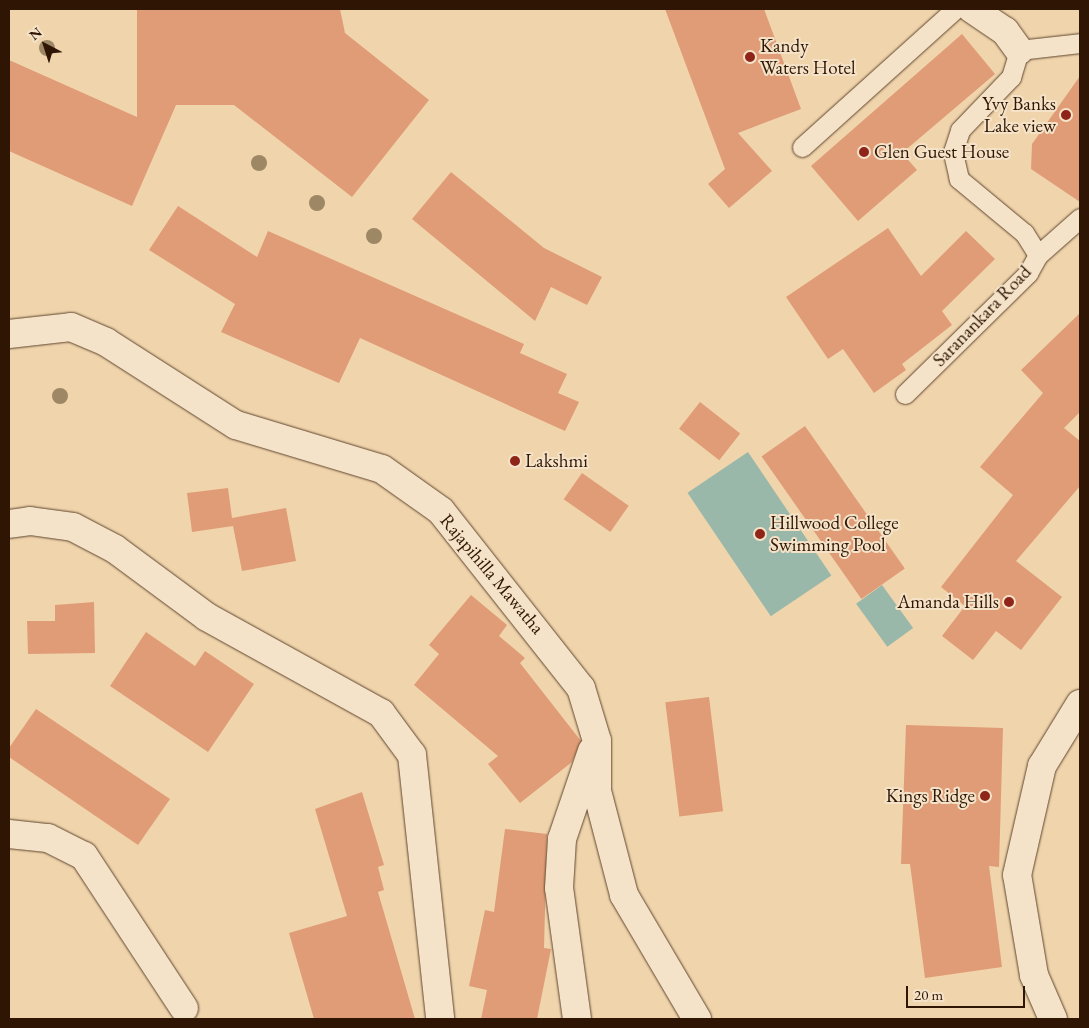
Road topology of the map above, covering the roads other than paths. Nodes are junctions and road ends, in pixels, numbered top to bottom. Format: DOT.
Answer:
graph roads {
  1 [pos="956,9"];
  2 [pos="972,9"];
  3 [pos="1080,43"];
  4 [pos="1019,50"];
  5 [pos="802,147"];
  6 [pos="1080,218"];
  7 [pos="1038,255"];
  8 [pos="9,334"];
  9 [pos="905,394"];
  10 [pos="9,524"];
  11 [pos="1080,704"];
  12 [pos="597,741"];
  13 [pos="9,834"];
  14 [pos="184,1008"];
  15 [pos="440,1019"];
  16 [pos="577,1019"];
  17 [pos="697,1019"];
  18 [pos="1054,1019"];
  1 -- 5 [label="lane"];
  2 -- 4 [label="street"];
  3 -- 4 [label="lane"];
  4 -- 7 [label="lane, Saranankara Road"];
  6 -- 7 [label="lane"];
  7 -- 9 [label="lane, Saranankara Road"];
  8 -- 12 [label="street, Rajapihilla Mawatha"];
  10 -- 15 [label="street"];
  11 -- 18 [label="street"];
  12 -- 16 [label="street"];
  12 -- 17 [label="street, Rajapihilla Mawatha"];
  13 -- 14 [label="street"];
}
